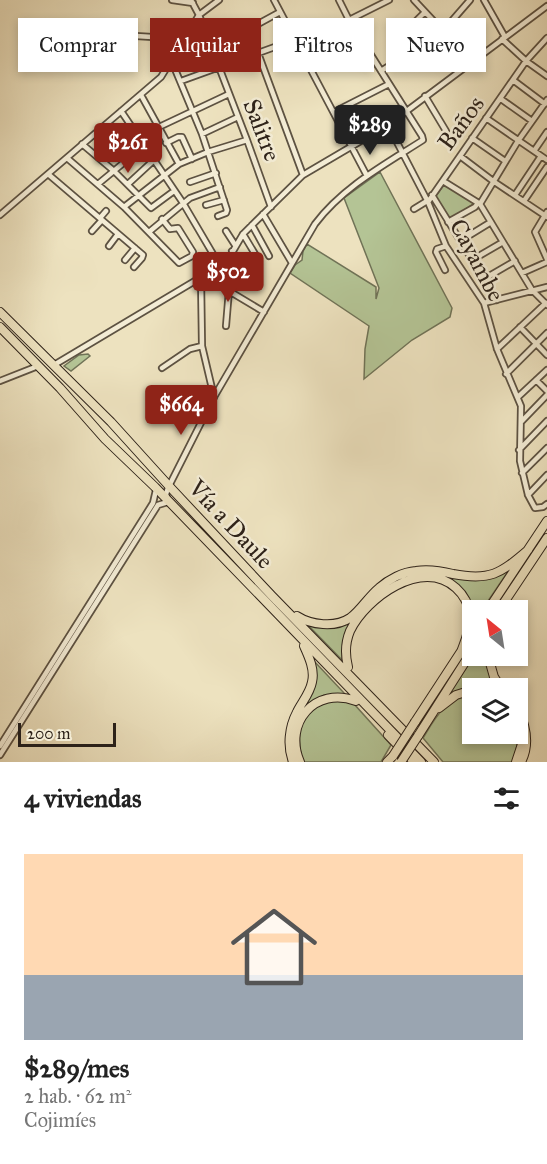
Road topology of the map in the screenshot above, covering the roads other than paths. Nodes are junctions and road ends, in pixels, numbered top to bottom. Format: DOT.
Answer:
graph roads {
  1 [pos="172,0"];
  2 [pos="219,0"];
  3 [pos="274,0"];
  4 [pos="339,0"];
  5 [pos="389,0"];
  6 [pos="414,0"];
  7 [pos="470,0"];
  8 [pos="484,0"];
  9 [pos="192,2"];
  10 [pos="213,2"];
  11 [pos="547,6"];
  12 [pos="280,12"];
  13 [pos="424,13"];
  14 [pos="199,15"];
  15 [pos="197,18"];
  16 [pos="200,18"];
  17 [pos="283,18"];
  18 [pos="348,18"];
  19 [pos="353,18"];
  20 [pos="419,18"];
  21 [pos="430,18"];
  22 [pos="454,18"];
  23 [pos="261,22"];
  24 [pos="504,38"];
  25 [pos="546,41"];
  26 [pos="486,51"];
  27 [pos="374,60"];
  28 [pos="261,61"];
  29 [pos="526,61"];
  30 [pos="386,68"];
  31 [pos="381,71"];
  32 [pos="165,72"];
  33 [pos="177,72"];
  34 [pos="206,72"];
  35 [pos="222,72"];
  36 [pos="313,72"];
  37 [pos="457,72"];
  38 [pos="547,76"];
  39 [pos="513,80"];
  40 [pos="181,81"];
  41 [pos="388,84"];
  42 [pos="230,94"];
  43 [pos="141,95"];
  44 [pos="426,96"];
  45 [pos="501,99"];
  46 [pos="546,102"];
  47 [pos="122,111"];
  48 [pos="406,111"];
  49 [pos="193,112"];
  50 [pos="334,112"];
  51 [pos="238,117"];
  52 [pos="486,118"];
  53 [pos="532,121"];
  54 [pos="388,125"];
  55 [pos="103,127"];
  56 [pos="159,128"];
  57 [pos="446,131"];
  58 [pos="547,132"];
  59 [pos="202,134"];
  60 [pos="472,138"];
  61 [pos="248,140"];
  62 [pos="518,141"];
  63 [pos="166,142"];
  64 [pos="82,144"];
  65 [pos="144,146"];
  66 [pos="353,147"];
  67 [pos="121,150"];
  68 [pos="534,151"];
  69 [pos="208,152"];
  70 [pos="402,153"];
  71 [pos="459,156"];
  72 [pos="541,156"];
  73 [pos="67,158"];
  74 [pos="192,159"];
  75 [pos="154,160"];
  76 [pos="547,160"];
  77 [pos="505,161"];
  78 [pos="179,164"];
  79 [pos="547,167"];
  80 [pos="114,171"];
  81 [pos="216,173"];
  82 [pos="48,174"];
  83 [pos="164,175"];
  84 [pos="303,175"];
  85 [pos="367,176"];
  86 [pos="443,181"];
  87 [pos="493,181"];
  88 [pos="190,182"];
  89 [pos="98,184"];
  90 [pos="128,184"];
  91 [pos="220,186"];
  92 [pos="174,191"];
  93 [pos="138,195"];
  94 [pos="432,195"];
  95 [pos="515,195"];
  96 [pos="224,200"];
  97 [pos="427,201"];
  98 [pos="524,201"];
  99 [pos="183,203"];
  100 [pos="479,203"];
  101 [pos="206,205"];
  102 [pos="124,207"];
  103 [pos="271,207"];
  104 [pos="414,208"];
  105 [pos="106,211"];
  106 [pos="0,214"];
  107 [pos="263,214"];
  108 [pos="546,215"];
  109 [pos="218,216"];
  110 [pos="101,219"];
  111 [pos="162,219"];
  112 [pos="448,222"];
  113 [pos="491,222"];
  114 [pos="252,225"];
  115 [pos="92,231"];
  116 [pos="226,231"];
  117 [pos="149,232"];
  118 [pos="118,234"];
  119 [pos="243,234"];
  120 [pos="460,241"];
  121 [pos="503,242"];
  122 [pos="109,246"];
  123 [pos="446,246"];
  124 [pos="135,248"];
  125 [pos="234,248"];
  126 [pos="269,256"];
  127 [pos="229,258"];
  128 [pos="258,259"];
  129 [pos="125,260"];
  130 [pos="472,260"];
  131 [pos="547,260"];
  132 [pos="514,261"];
  133 [pos="292,263"];
  134 [pos="220,266"];
  135 [pos="134,267"];
  136 [pos="445,270"];
  137 [pos="246,271"];
  138 [pos="522,273"];
  139 [pos="239,274"];
  140 [pos="202,277"];
  141 [pos="484,279"];
  142 [pos="547,286"];
  143 [pos="229,290"];
  144 [pos="532,290"];
  145 [pos="497,300"];
  146 [pos="484,303"];
  147 [pos="546,304"];
  148 [pos="0,312"];
  149 [pos="264,312"];
  150 [pos="226,326"];
  151 [pos="0,327"];
  152 [pos="520,327"];
  153 [pos="547,333"];
  154 [pos="536,344"];
  155 [pos="202,346"];
  156 [pos="496,349"];
  157 [pos="547,355"];
  158 [pos="53,365"];
  159 [pos="38,366"];
  160 [pos="162,369"];
  161 [pos="547,370"];
  162 [pos="506,374"];
  163 [pos="536,380"];
  164 [pos="0,381"];
  165 [pos="547,393"];
  166 [pos="214,397"];
  167 [pos="518,397"];
  168 [pos="547,421"];
  169 [pos="111,422"];
  170 [pos="521,422"];
  171 [pos="98,431"];
  172 [pos="133,445"];
  173 [pos="547,448"];
  174 [pos="519,450"];
  175 [pos="121,456"];
  176 [pos="522,473"];
  177 [pos="546,477"];
  178 [pos="169,486"];
  179 [pos="155,487"];
  180 [pos="528,495"];
  181 [pos="168,502"];
  182 [pos="547,504"];
  183 [pos="547,521"];
  184 [pos="547,538"];
  185 [pos="528,550"];
  186 [pos="115,569"];
  187 [pos="272,596"];
  188 [pos="495,600"];
  189 [pos="505,600"];
  190 [pos="297,616"];
  191 [pos="294,632"];
  192 [pos="461,652"];
  193 [pos="324,663"];
  194 [pos="337,663"];
  195 [pos="463,666"];
  196 [pos="348,667"];
  197 [pos="462,692"];
  198 [pos="356,701"];
  199 [pos="432,715"];
  200 [pos="522,744"];
  201 [pos="525,744"];
  202 [pos="0,746"];
  203 [pos="0,755"];
  204 [pos="391,759"];
  205 [pos="293,762"];
  206 [pos="300,762"];
  207 [pos="401,762"];
  208 [pos="414,762"];
  209 [pos="421,762"];
  210 [pos="434,762"];
  211 [pos="440,762"];
  212 [pos="516,762"];
  213 [pos="521,762"];
  1 -- 9 [label="street"];
  2 -- 10 [label="street"];
  3 -- 12 [label="street"];
  4 -- 18 [label="street"];
  5 -- 19 [label="street"];
  6 -- 13 [label="street"];
  7 -- 22 [label="street"];
  8 -- 24 [label="street"];
  9 -- 14 [label="street, Salitre"];
  10 -- 14 [label="street"];
  11 -- 24 [label="street"];
  12 -- 17 [label="street"];
  12 -- 23 [label="street"];
  13 -- 20 [label="street"];
  13 -- 21 [label="street"];
  14 -- 15 [label="street"];
  14 -- 16 [label="street, Salitre"];
  24 -- 26 [label="street"];
  24 -- 29 [label="street"];
  25 -- 29 [label="street, Baños"];
  27 -- 31 [label="street"];
  28 -- 84 [label="street"];
  29 -- 38 [label="street"];
  29 -- 39 [label="street, Baños"];
  30 -- 31 [label="street"];
  31 -- 41 [label="street"];
  32 -- 43 [label="street"];
  33 -- 40 [label="street"];
  34 -- 40 [label="street"];
  35 -- 42 [label="street, Salitre"];
  36 -- 50 [label="street"];
  37 -- 44 [label="street"];
  39 -- 45 [label="street, Baños"];
  39 -- 46 [label="street"];
  40 -- 49 [label="street"];
  41 -- 48 [label="street"];
  41 -- 50 [label="street"];
  42 -- 49 [label="street"];
  42 -- 51 [label="street, Salitre"];
  43 -- 47 [label="street"];
  43 -- 56 [label="street"];
  44 -- 48 [label="street"];
  44 -- 57 [label="street"];
  45 -- 52 [label="street, Baños"];
  45 -- 53 [label="street"];
  46 -- 53 [label="street"];
  47 -- 55 [label="street"];
  47 -- 65 [label="street"];
  48 -- 54 [label="street"];
  48 -- 70 [label="street"];
  49 -- 56 [label="street"];
  49 -- 59 [label="street"];
  50 -- 66 [label="street"];
  51 -- 59 [label="street"];
  51 -- 61 [label="street, Salitre"];
  52 -- 60 [label="street, Baños"];
  52 -- 62 [label="street"];
  53 -- 62 [label="street"];
  54 -- 66 [label="street"];
  54 -- 70 [label="street, Cayambe"];
  55 -- 64 [label="street"];
  55 -- 67 [label="street"];
  56 -- 63 [label="street"];
  58 -- 68 [label="street"];
  59 -- 69 [label="street"];
  60 -- 71 [label="street, Baños"];
  60 -- 77 [label="street"];
  61 -- 69 [label="street"];
  61 -- 103 [label="street, Salitre"];
  62 -- 68 [label="street"];
  62 -- 77 [label="street"];
  63 -- 74 [label="street"];
  63 -- 78 [label="street"];
  64 -- 73 [label="street"];
  64 -- 80 [label="street"];
  65 -- 75 [label="street"];
  65 -- 80 [label="street"];
  66 -- 84 [label="street"];
  66 -- 85 [label="street"];
  68 -- 72 [label="street"];
  69 -- 74 [label="street"];
  69 -- 81 [label="street"];
  70 -- 85 [label="street"];
  70 -- 97 [label="street, Cayambe"];
  71 -- 86 [label="street, Baños"];
  71 -- 87 [label="street"];
  72 -- 76 [label="street"];
  72 -- 95 [label="street"];
  73 -- 82 [label="street"];
  73 -- 89 [label="street"];
  74 -- 78 [label="street"];
  75 -- 83 [label="street"];
  75 -- 90 [label="street"];
  77 -- 87 [label="street"];
  78 -- 83 [label="street"];
  79 -- 98 [label="street"];
  80 -- 89 [label="street"];
  80 -- 90 [label="street"];
  81 -- 88 [label="street"];
  81 -- 91 [label="street"];
  82 -- 106 [label="street"];
  82 -- 110 [label="street"];
  83 -- 92 [label="street"];
  83 -- 93 [label="street"];
  84 -- 103 [label="street"];
  85 -- 133 [label="street"];
  86 -- 94 [label="street, Baños"];
  86 -- 100 [label="street"];
  87 -- 95 [label="street"];
  87 -- 100 [label="street"];
  89 -- 102 [label="street"];
  90 -- 93 [label="street"];
  91 -- 96 [label="street"];
  91 -- 99 [label="street"];
  92 -- 93 [label="street"];
  92 -- 99 [label="street"];
  93 -- 102 [label="street"];
  94 -- 97 [label="street, Baños"];
  94 -- 112 [label="street"];
  95 -- 98 [label="street"];
  96 -- 101 [label="street"];
  96 -- 109 [label="street"];
  97 -- 104 [label="street"];
  97 -- 123 [label="street, Cayambe"];
  98 -- 108 [label="street"];
  99 -- 111 [label="street"];
  99 -- 134 [label="street"];
  100 -- 112 [label="street"];
  100 -- 113 [label="street"];
  102 -- 117 [label="street"];
  103 -- 107 [label="street"];
  105 -- 110 [label="street"];
  107 -- 114 [label="street"];
  107 -- 133 [label="street"];
  108 -- 131 [label="street"];
  110 -- 115 [label="street"];
  110 -- 118 [label="street"];
  111 -- 117 [label="street"];
  111 -- 117 [label="street"];
  112 -- 120 [label="street"];
  113 -- 120 [label="street"];
  113 -- 121 [label="street"];
  114 -- 119 [label="street"];
  114 -- 126 [label="street"];
  116 -- 125 [label="street"];
  118 -- 122 [label="street"];
  118 -- 124 [label="street"];
  119 -- 125 [label="street"];
  119 -- 128 [label="street"];
  120 -- 130 [label="street"];
  121 -- 130 [label="street"];
  121 -- 132 [label="street"];
  123 -- 136 [label="street"];
  123 -- 146 [label="street, Cayambe"];
  124 -- 129 [label="street"];
  124 -- 135 [label="street"];
  125 -- 127 [label="street"];
  125 -- 137 [label="street"];
  127 -- 134 [label="street"];
  127 -- 139 [label="street"];
  130 -- 141 [label="street"];
  131 -- 138 [label="street"];
  132 -- 138 [label="street"];
  132 -- 141 [label="street"];
  133 -- 149 [label="street"];
  134 -- 140 [label="street"];
  138 -- 144 [label="street"];
  140 -- 143 [label="street"];
  140 -- 155 [label="street"];
  140 -- 158 [label="street"];
  141 -- 145 [label="street"];
  142 -- 144 [label="street"];
  143 -- 149 [label="street"];
  143 -- 150 [label="street"];
  144 -- 145 [label="street"];
  144 -- 147 [label="street"];
  145 -- 146 [label="street"];
  146 -- 156 [label="street, Cayambe"];
  147 -- 152 [label="street"];
  148 -- 158 [label="highway, Vía a Daule"];
  149 -- 166 [label="street"];
  151 -- 159 [label="highway, Vía a Daule"];
  152 -- 154 [label="street"];
  152 -- 156 [label="street"];
  153 -- 154 [label="street"];
  154 -- 157 [label="street"];
  154 -- 162 [label="street"];
  155 -- 160 [label="street"];
  155 -- 166 [label="street"];
  156 -- 162 [label="street, Cayambe"];
  158 -- 169 [label="highway, Vía a Daule"];
  159 -- 164 [label="street"];
  159 -- 171 [label="highway, Vía a Daule"];
  161 -- 163 [label="street"];
  162 -- 167 [label="street, Cayambe"];
  163 -- 165 [label="street"];
  163 -- 167 [label="street"];
  165 -- 170 [label="street"];
  166 -- 178 [label="street"];
  167 -- 170 [label="street, Cayambe"];
  168 -- 174 [label="street"];
  169 -- 171 [label="highway"];
  169 -- 172 [label="highway, Vía a Daule"];
  170 -- 174 [label="street, Cayambe"];
  171 -- 175 [label="highway, Vía a Daule"];
  172 -- 175 [label="highway"];
  172 -- 178 [label="highway, Vía a Daule"];
  173 -- 176 [label="street"];
  174 -- 176 [label="street, Cayambe"];
  175 -- 179 [label="highway, Vía a Daule"];
  176 -- 180 [label="street, Cayambe"];
  177 -- 180 [label="street"];
  178 -- 181 [label="street"];
  178 -- 187 [label="highway, Vía a Daule"];
  179 -- 181 [label="highway, Vía a Daule"];
  179 -- 186 [label="street"];
  180 -- 182 [label="street"];
  181 -- 186 [label="street"];
  181 -- 191 [label="highway, Vía a Daule"];
  183 -- 185 [label="highway"];
  184 -- 189 [label="highway"];
  185 -- 188 [label="highway"];
  185 -- 190 [label="highway"];
  186 -- 202 [label="street"];
  186 -- 203 [label="street"];
  187 -- 190 [label="highway"];
  187 -- 194 [label="highway, Vía a Daule"];
  190 -- 196 [label="highway"];
  191 -- 193 [label="highway, Vía a Daule"];
  191 -- 205 [label="highway"];
  192 -- 196 [label="highway"];
  192 -- 204 [label="highway, bridge"];
  193 -- 198 [label="highway"];
  193 -- 209 [label="highway, Vía a Daule"];
  194 -- 196 [label="highway"];
  194 -- 210 [label="highway, Vía a Daule"];
  195 -- 199 [label="highway"];
  196 -- 211 [label="highway"];
  197 -- 199 [label="highway"];
  198 -- 206 [label="highway"];
  198 -- 208 [label="highway"];
  199 -- 207 [label="highway, bridge"];
  200 -- 212 [label="highway"];
  201 -- 213 [label="highway"];
}
